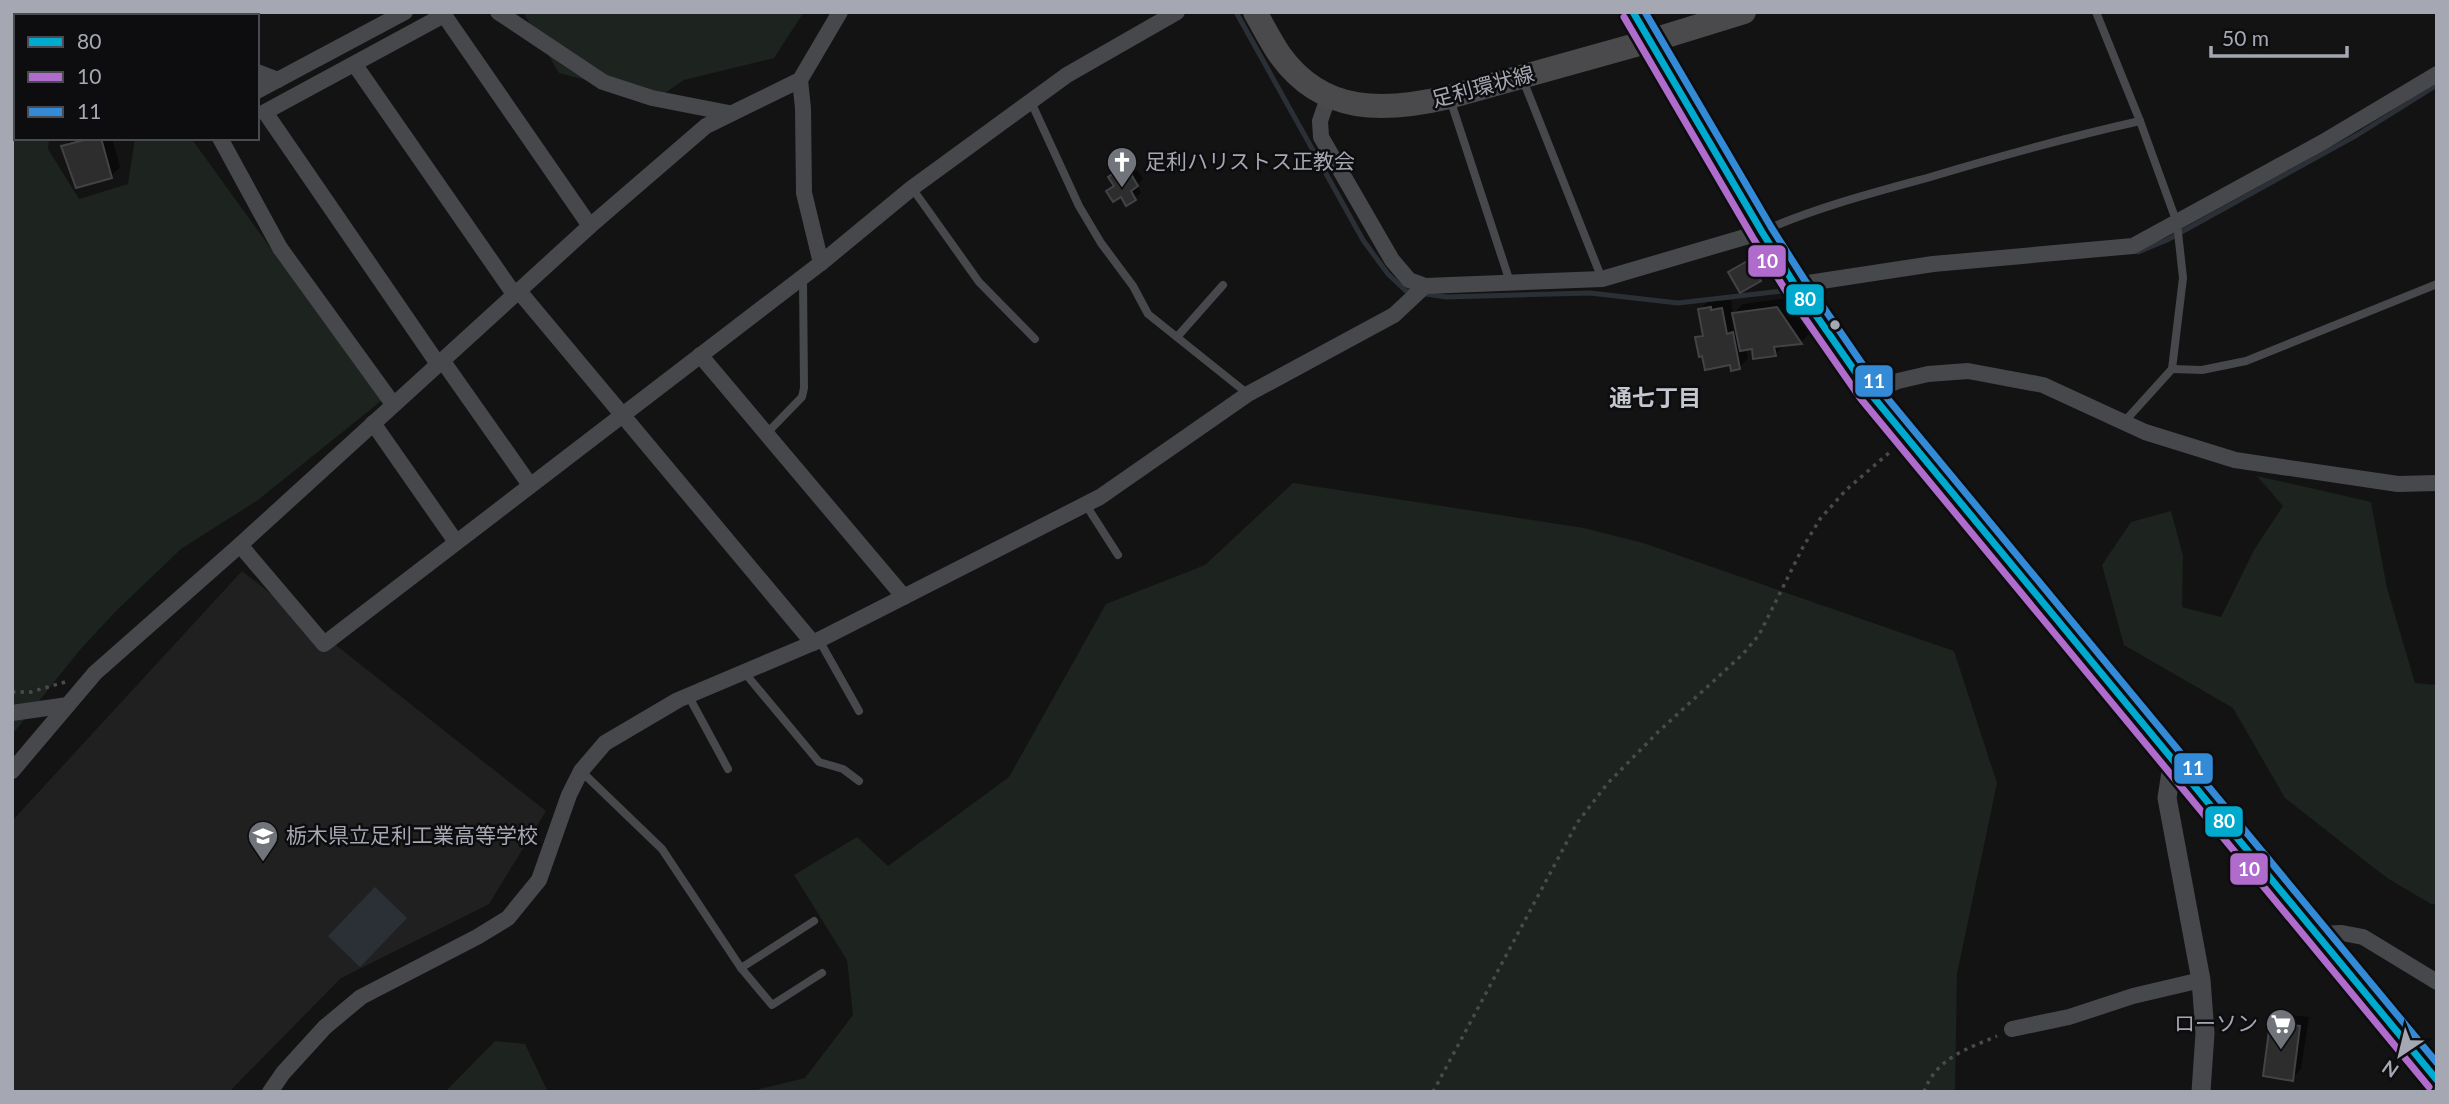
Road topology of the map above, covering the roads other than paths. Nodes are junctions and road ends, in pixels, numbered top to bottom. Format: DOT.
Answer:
graph roads {
  1 [pos="405,12"];
  2 [pos="498,12"];
  3 [pos="839,12"];
  4 [pos="1177,12"];
  5 [pos="1255,12"];
  6 [pos="1633,12"];
  7 [pos="1744,12"];
  8 [pos="2096,12"];
  9 [pos="1650,41"];
  10 [pos="355,65"];
  11 [pos="259,73"];
  12 [pos="2437,74"];
  13 [pos="1522,77"];
  14 [pos="278,80"];
  15 [pos="800,80"];
  16 [pos="259,90"];
  17 [pos="1329,95"];
  18 [pos="1449,97"];
  19 [pos="1031,102"];
  20 [pos="729,113"];
  21 [pos="2140,121"];
  22 [pos="221,140"];
  23 [pos="912,187"];
  24 [pos="2177,223"];
  25 [pos="590,226"];
  26 [pos="1762,232"];
  27 [pos="821,263"];
  28 [pos="803,276"];
  29 [pos="1602,279"];
  30 [pos="1510,282"];
  31 [pos="2437,284"];
  32 [pos="1223,285"];
  33 [pos="1795,285"];
  34 [pos="1425,286"];
  35 [pos="516,292"];
  36 [pos="1177,337"];
  37 [pos="1035,339"];
  38 [pos="700,355"];
  39 [pos="440,362"];
  40 [pos="2172,369"];
  41 [pos="1870,393"];
  42 [pos="1248,394"];
  43 [pos="393,404"];
  44 [pos="622,414"];
  45 [pos="2125,421"];
  46 [pos="373,423"];
  47 [pos="767,433"];
  48 [pos="2437,483"];
  49 [pos="530,485"];
  50 [pos="1086,505"];
  51 [pos="456,542"];
  52 [pos="240,545"];
  53 [pos="1118,555"];
  54 [pos="904,597"];
  55 [pos="816,641"];
  56 [pos="744,672"];
  57 [pos="688,695"];
  58 [pos="68,705"];
  59 [pos="859,711"];
  60 [pos="12,713"];
  61 [pos="2173,759"];
  62 [pos="727,769"];
  63 [pos="12,771"];
  64 [pos="581,771"];
  65 [pos="859,781"];
  66 [pos="814,921"];
  67 [pos="2317,934"];
  68 [pos="741,968"];
  69 [pos="822,973"];
  70 [pos="2201,980"];
  71 [pos="2437,982"];
  72 [pos="2012,1029"];
  73 [pos="2437,1080"];
  74 [pos="270,1092"];
  75 [pos="2201,1092"];
  1 -- 14 [label="street"];
  2 -- 20 [label="street"];
  3 -- 15 [label="street"];
  4 -- 19 [label="street"];
  5 -- 17 [label="main road, 足利環状線"];
  6 -- 9 [label="main road"];
  7 -- 9 [label="main road, 足利環状線"];
  8 -- 21 [label="lane"];
  9 -- 13 [label="main road, 足利環状線"];
  9 -- 26 [label="main road"];
  10 -- 25 [label="street"];
  10 -- 35 [label="street"];
  10 -- 39 [label="street"];
  11 -- 14 [label="street"];
  12 -- 24 [label="street"];
  13 -- 18 [label="main road, 足利環状線"];
  13 -- 29 [label="lane"];
  14 -- 16 [label="street"];
  15 -- 20 [label="street"];
  15 -- 27 [label="street"];
  17 -- 18 [label="main road, 足利環状線"];
  17 -- 34 [label="street"];
  18 -- 30 [label="lane"];
  19 -- 23 [label="street"];
  19 -- 36 [label="lane"];
  20 -- 25 [label="street"];
  21 -- 24 [label="lane"];
  21 -- 26 [label="lane"];
  22 -- 43 [label="street"];
  23 -- 27 [label="street"];
  23 -- 37 [label="lane"];
  24 -- 33 [label="street"];
  24 -- 40 [label="lane"];
  25 -- 35 [label="street"];
  26 -- 29 [label="street"];
  26 -- 33 [label="main road"];
  27 -- 28 [label="street"];
  28 -- 38 [label="street"];
  28 -- 47 [label="lane"];
  29 -- 30 [label="street"];
  30 -- 34 [label="street"];
  31 -- 40 [label="lane"];
  32 -- 36 [label="lane"];
  33 -- 41 [label="main road"];
  34 -- 42 [label="street"];
  35 -- 39 [label="street"];
  35 -- 44 [label="street"];
  36 -- 42 [label="lane"];
  38 -- 44 [label="street"];
  38 -- 47 [label="street"];
  39 -- 43 [label="street"];
  39 -- 49 [label="street"];
  40 -- 45 [label="lane"];
  41 -- 45 [label="street"];
  41 -- 61 [label="main road"];
  42 -- 50 [label="street"];
  43 -- 46 [label="street"];
  44 -- 49 [label="street"];
  44 -- 55 [label="street"];
  45 -- 48 [label="street"];
  46 -- 51 [label="street"];
  46 -- 52 [label="street"];
  47 -- 54 [label="street"];
  49 -- 51 [label="street"];
  50 -- 53 [label="lane"];
  50 -- 54 [label="street"];
  51 -- 52 [label="street"];
  52 -- 58 [label="street"];
  54 -- 55 [label="street"];
  55 -- 56 [label="street"];
  55 -- 59 [label="lane"];
  56 -- 57 [label="street"];
  56 -- 65 [label="lane"];
  57 -- 62 [label="lane"];
  57 -- 64 [label="street"];
  58 -- 60 [label="street"];
  58 -- 63 [label="street"];
  61 -- 67 [label="main road"];
  61 -- 70 [label="street"];
  64 -- 68 [label="lane"];
  64 -- 74 [label="street"];
  66 -- 68 [label="lane"];
  67 -- 71 [label="street"];
  67 -- 73 [label="main road"];
  68 -- 69 [label="lane"];
  70 -- 72 [label="street"];
  70 -- 75 [label="street"];
}
